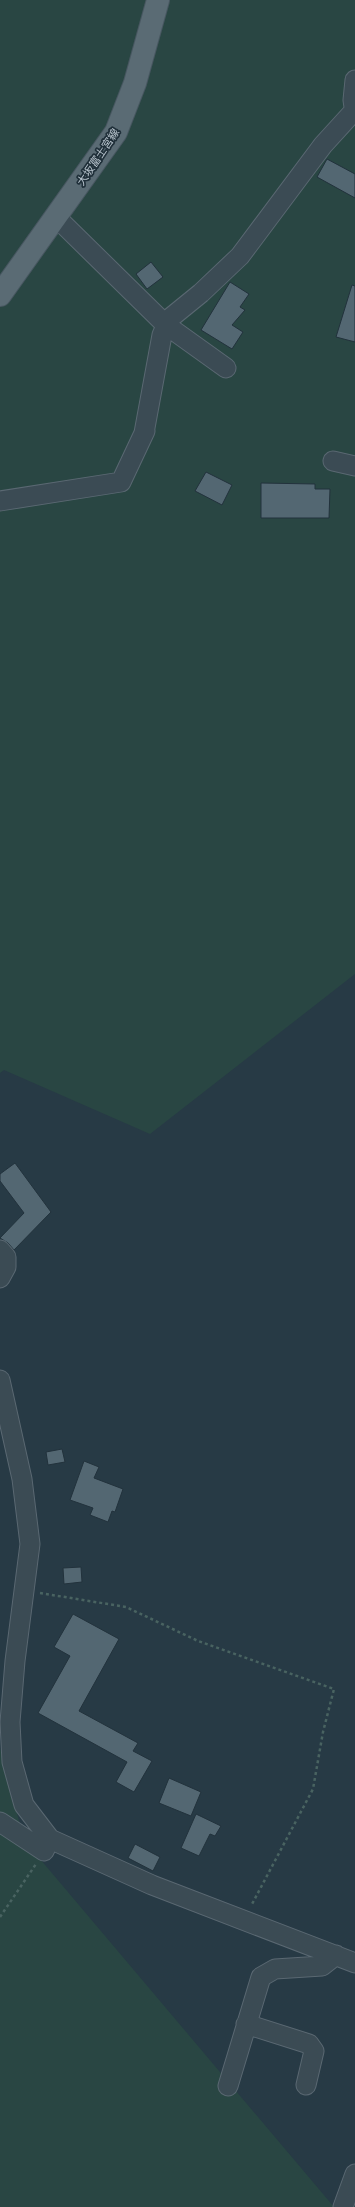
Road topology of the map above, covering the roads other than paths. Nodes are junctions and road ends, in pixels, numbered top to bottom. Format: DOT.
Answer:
graph roads {
  1 [pos="158,0"];
  2 [pos="355,80"];
  3 [pos="354,111"];
  4 [pos="355,114"];
  5 [pos="56,217"];
  6 [pos="0,295"];
  7 [pos="166,325"];
  8 [pos="226,368"];
  9 [pos="333,461"];
  10 [pos="355,466"];
  11 [pos="0,501"];
  12 [pos="0,1250"];
  13 [pos="0,1278"];
  14 [pos="0,1380"];
  15 [pos="0,1822"];
  16 [pos="47,1845"];
  17 [pos="336,1955"];
  18 [pos="355,1962"];
  19 [pos="246,2024"];
  20 [pos="306,2085"];
  21 [pos="228,2086"];
  22 [pos="355,2174"];
  23 [pos="343,2207"];
  1 -- 5 [label="main road, 大坂富士宮線"];
  2 -- 3 [label="street"];
  3 -- 4 [label="street"];
  3 -- 7 [label="street"];
  5 -- 6 [label="main road, 大坂富士宮線"];
  5 -- 7 [label="street"];
  7 -- 8 [label="street"];
  7 -- 11 [label="street"];
  9 -- 10 [label="street"];
  12 -- 13 [label="street"];
  14 -- 16 [label="street"];
  15 -- 16 [label="street"];
  16 -- 17 [label="street"];
  17 -- 18 [label="street"];
  17 -- 19 [label="street"];
  19 -- 20 [label="street"];
  19 -- 21 [label="street"];
  22 -- 23 [label="street"];
}
